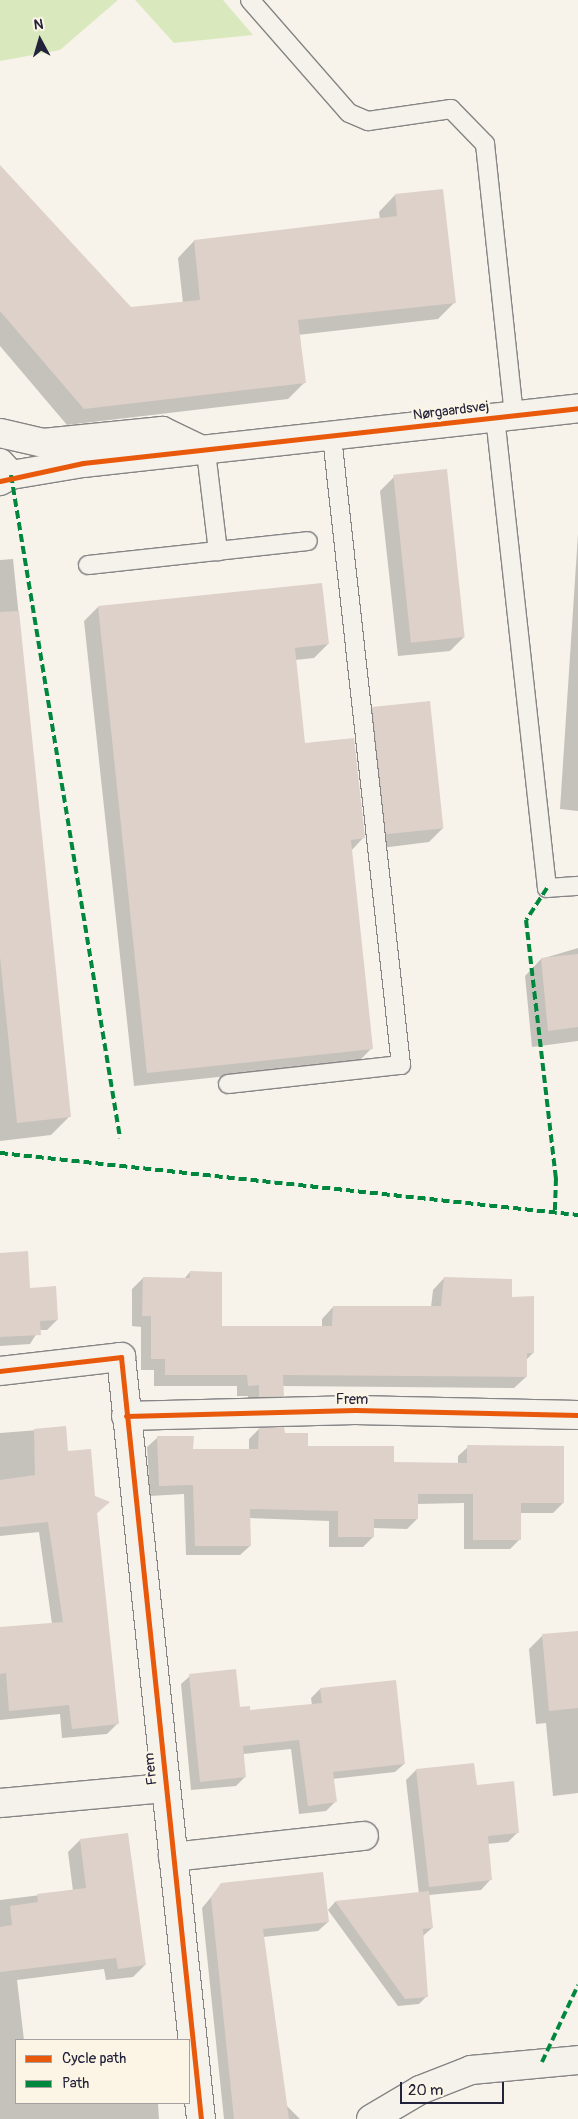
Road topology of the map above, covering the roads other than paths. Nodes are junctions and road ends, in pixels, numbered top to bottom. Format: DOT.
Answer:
graph roads {
  1 [pos="250,0"];
  2 [pos="578,408"];
  3 [pos="504,416"];
  4 [pos="0,433"];
  5 [pos="332,438"];
  6 [pos="206,452"];
  7 [pos="4,473"];
  8 [pos="308,541"];
  9 [pos="218,551"];
  10 [pos="88,565"];
  11 [pos="578,886"];
  12 [pos="228,1084"];
  13 [pos="0,1371"];
  14 [pos="578,1415"];
  15 [pos="126,1416"];
  16 [pos="164,1788"];
  17 [pos="0,1803"];
  18 [pos="364,1836"];
  19 [pos="173,1857"];
  20 [pos="578,2060"];
  21 [pos="201,2119"];
  22 [pos="371,2119"];
  1 -- 3 [label="lane"];
  2 -- 3 [label="street, Nørgaardsvej"];
  3 -- 5 [label="street, Nørgaardsvej"];
  3 -- 11 [label="lane"];
  4 -- 6 [label="street"];
  5 -- 6 [label="street, Nørgaardsvej"];
  5 -- 12 [label="lane"];
  6 -- 7 [label="street, Nørgaardsvej"];
  6 -- 9 [label="lane"];
  8 -- 9 [label="lane"];
  9 -- 10 [label="lane"];
  13 -- 15 [label="street, Frem"];
  14 -- 15 [label="street, Frem"];
  15 -- 16 [label="street, Frem"];
  16 -- 17 [label="street, Frem"];
  16 -- 19 [label="street, Frem"];
  18 -- 19 [label="street"];
  19 -- 21 [label="street, Frem"];
  20 -- 22 [label="street"];
}
